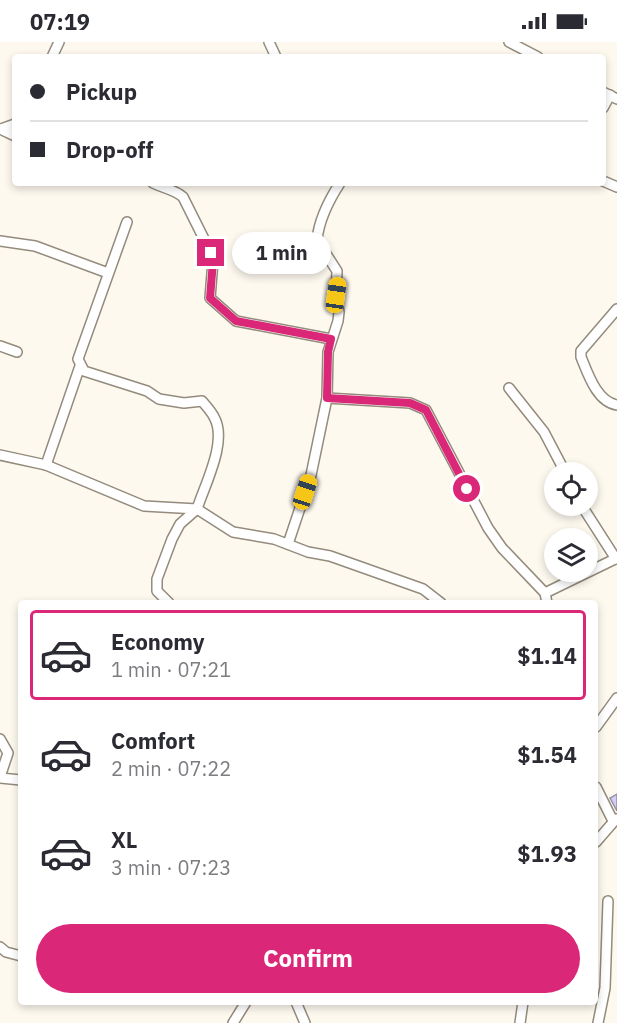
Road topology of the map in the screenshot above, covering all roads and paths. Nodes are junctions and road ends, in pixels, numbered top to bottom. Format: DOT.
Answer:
graph roads {
  1 [pos="509,42"];
  2 [pos="530,54"];
  3 [pos="159,186"];
  4 [pos="338,186"];
  5 [pos="127,222"];
  6 [pos="0,241"];
  7 [pos="108,273"];
  8 [pos="617,309"];
  9 [pos="331,339"];
  10 [pos="0,346"];
  11 [pos="17,352"];
  12 [pos="80,366"];
  13 [pos="509,388"];
  14 [pos="327,398"];
  15 [pos="617,405"];
  16 [pos="0,455"];
  17 [pos="560,462"];
  18 [pos="46,465"];
  19 [pos="196,509"];
  20 [pos="589,516"];
  21 [pos="288,544"];
  22 [pos="616,558"];
  23 [pos="545,593"];
  24 [pos="166,600"];
  25 [pos="437,600"];
  26 [pos="546,600"];
  27 [pos="617,698"];
  28 [pos="598,718"];
  29 [pos="0,739"];
  30 [pos="0,778"];
  31 [pos="18,780"];
  32 [pos="598,790"];
  33 [pos="615,820"];
  34 [pos="598,840"];
  35 [pos="608,901"];
  36 [pos="0,947"];
  37 [pos="18,955"];
  38 [pos="244,1005"];
  39 [pos="297,1005"];
  40 [pos="523,1005"];
  41 [pos="233,1023"];
  42 [pos="305,1023"];
  43 [pos="520,1023"];
  44 [pos="598,1023"];
  1 -- 2 [label="street"];
  3 -- 9 [label="street"];
  4 -- 9 [label="street"];
  5 -- 7 [label="street"];
  6 -- 7 [label="street"];
  7 -- 12 [label="street"];
  8 -- 15 [label="street"];
  9 -- 14 [label="street"];
  10 -- 11 [label="street"];
  12 -- 18 [label="street"];
  12 -- 19 [label="street"];
  13 -- 17 [label="street"];
  14 -- 21 [label="street"];
  14 -- 23 [label="street"];
  16 -- 18 [label="street"];
  18 -- 19 [label="street"];
  19 -- 21 [label="street"];
  19 -- 24 [label="street"];
  20 -- 22 [label="street"];
  21 -- 25 [label="street"];
  22 -- 23 [label="street"];
  23 -- 26 [label="street"];
  27 -- 28 [label="street"];
  29 -- 30 [label="street"];
  30 -- 31 [label="street"];
  32 -- 33 [label="street"];
  33 -- 34 [label="street"];
  35 -- 44 [label="street"];
  36 -- 37 [label="street"];
  38 -- 41 [label="street"];
  39 -- 42 [label="street"];
  40 -- 43 [label="street"];
}
